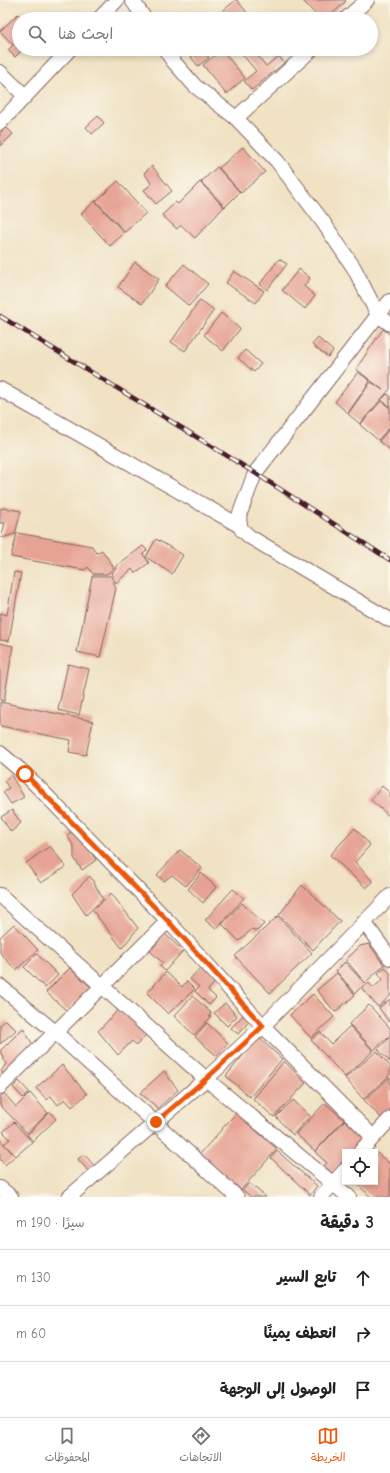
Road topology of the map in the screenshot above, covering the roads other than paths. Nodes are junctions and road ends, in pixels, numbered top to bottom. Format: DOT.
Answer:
graph roads {
  1 [pos="117,0"];
  2 [pos="132,0"];
  3 [pos="367,0"];
  4 [pos="106,12"];
  5 [pos="140,12"];
  6 [pos="354,12"];
  7 [pos="63,56"];
  8 [pos="169,56"];
  9 [pos="304,56"];
  10 [pos="0,72"];
  11 [pos="25,96"];
  12 [pos="236,118"];
  13 [pos="0,123"];
  14 [pos="390,301"];
  15 [pos="378,315"];
  16 [pos="390,324"];
  17 [pos="0,388"];
  18 [pos="240,526"];
  19 [pos="390,620"];
  20 [pos="0,753"];
  21 [pos="0,895"];
  22 [pos="390,896"];
  23 [pos="168,921"];
  24 [pos="364,922"];
  25 [pos="390,958"];
  26 [pos="0,986"];
  27 [pos="101,986"];
  28 [pos="263,1026"];
  29 [pos="55,1032"];
  30 [pos="206,1079"];
  31 [pos="0,1087"];
  32 [pos="390,1119"];
  33 [pos="156,1122"];
  34 [pos="373,1137"];
  35 [pos="363,1149"];
  36 [pos="342,1174"];
  37 [pos="333,1184"];
  38 [pos="0,1188"];
  39 [pos="11,1197"];
  40 [pos="69,1197"];
  41 [pos="237,1197"];
  42 [pos="321,1197"];
  43 [pos="349,1197"];
  1 -- 4 [label="street"];
  2 -- 5 [label="street"];
  3 -- 6 [label="street"];
  7 -- 11 [label="street"];
  8 -- 12 [label="street"];
  9 -- 12 [label="street"];
  10 -- 11 [label="street"];
  11 -- 13 [label="street"];
  12 -- 15 [label="street"];
  14 -- 15 [label="street"];
  15 -- 16 [label="street"];
  15 -- 18 [label="street"];
  17 -- 18 [label="street"];
  18 -- 19 [label="street"];
  20 -- 23 [label="street"];
  21 -- 27 [label="street"];
  22 -- 24 [label="street"];
  23 -- 27 [label="street"];
  23 -- 28 [label="street"];
  24 -- 25 [label="street"];
  24 -- 28 [label="street"];
  26 -- 29 [label="street"];
  27 -- 29 [label="street"];
  27 -- 30 [label="street"];
  28 -- 30 [label="street"];
  28 -- 34 [label="street"];
  29 -- 31 [label="street"];
  29 -- 33 [label="street"];
  30 -- 33 [label="street"];
  30 -- 37 [label="street"];
  32 -- 34 [label="street"];
  33 -- 40 [label="street"];
  33 -- 41 [label="street"];
  34 -- 35 [label="street"];
  36 -- 37 [label="street"];
  37 -- 42 [label="street"];
  37 -- 43 [label="street"];
  38 -- 39 [label="street"];
}
